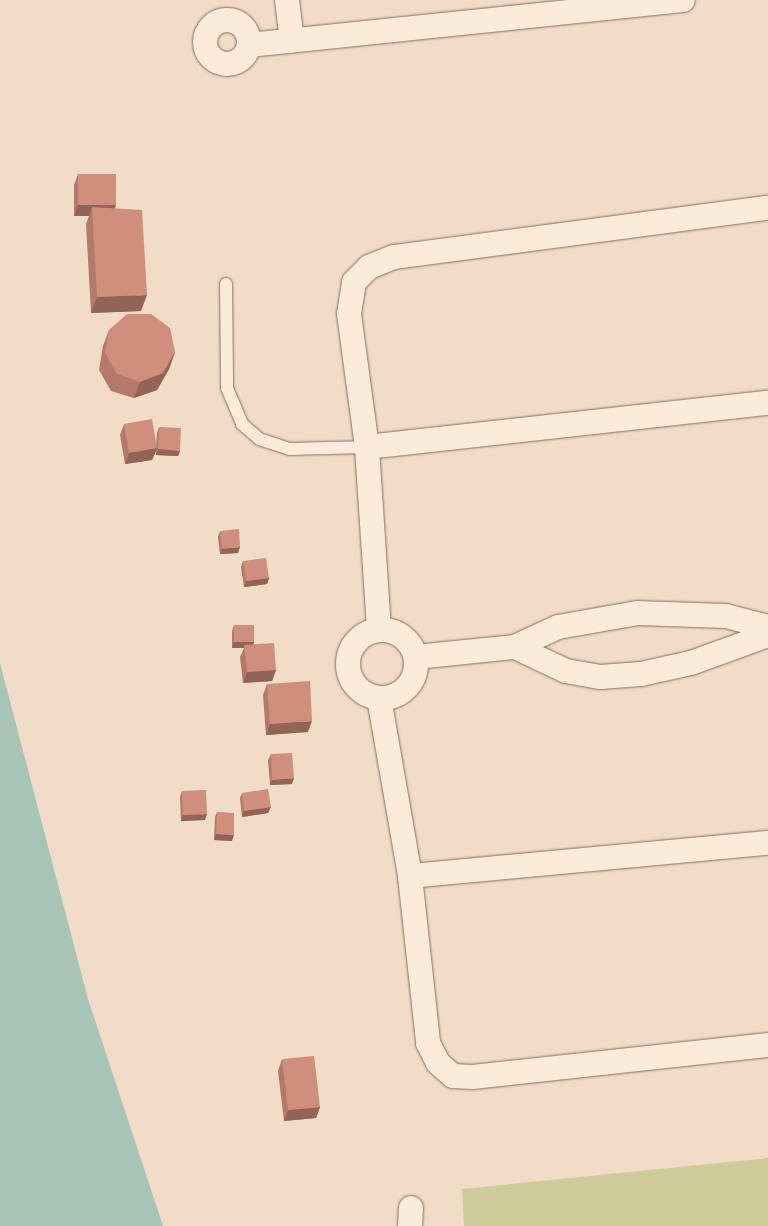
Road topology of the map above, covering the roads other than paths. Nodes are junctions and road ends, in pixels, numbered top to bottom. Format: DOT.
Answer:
graph roads {
  1 [pos="287,0"];
  2 [pos="683,0"];
  3 [pos="221,10"];
  4 [pos="292,41"];
  5 [pos="249,45"];
  6 [pos="768,208"];
  7 [pos="226,284"];
  8 [pos="768,403"];
  9 [pos="367,447"];
  10 [pos="768,627"];
  11 [pos="379,629"];
  12 [pos="768,635"];
  13 [pos="515,647"];
  14 [pos="416,657"];
  15 [pos="379,698"];
  16 [pos="768,843"];
  17 [pos="410,876"];
  18 [pos="768,1045"];
  1 -- 4 [label="street"];
  2 -- 4 [label="street"];
  3 -- 5 [label="street"];
  3 -- 5 [label="street"];
  4 -- 5 [label="street"];
  6 -- 9 [label="street"];
  7 -- 9 [label="lane"];
  8 -- 9 [label="street"];
  9 -- 11 [label="street"];
  10 -- 13 [label="street"];
  11 -- 14 [label="street"];
  11 -- 15 [label="street"];
  12 -- 13 [label="street"];
  13 -- 14 [label="street"];
  14 -- 15 [label="street"];
  15 -- 17 [label="street"];
  16 -- 17 [label="street"];
  17 -- 18 [label="street"];
}
